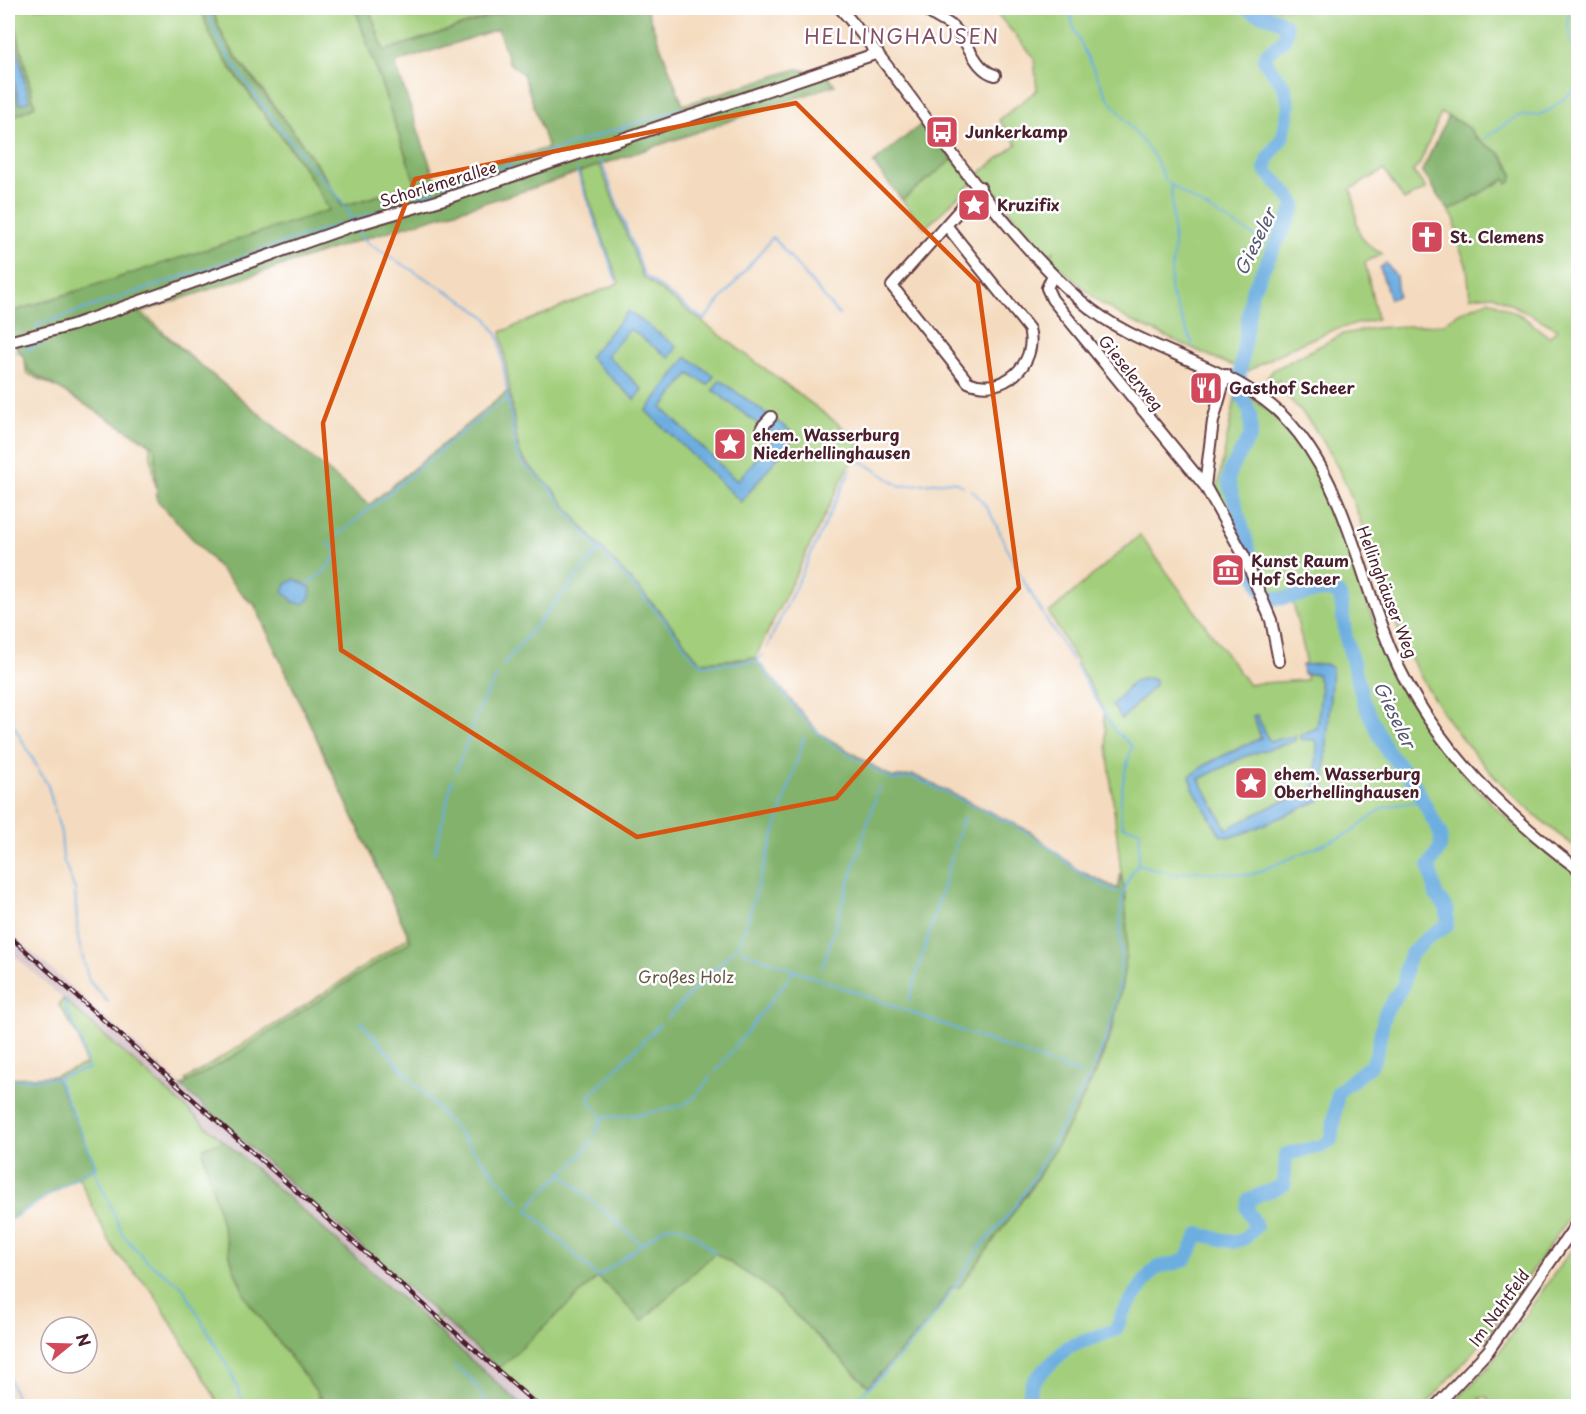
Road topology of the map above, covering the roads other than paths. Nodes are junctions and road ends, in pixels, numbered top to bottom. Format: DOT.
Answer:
graph roads {
  1 [pos="840,8"];
  2 [pos="925,8"];
  3 [pos="878,53"];
  4 [pos="995,75"];
  5 [pos="980,187"];
  6 [pos="946,225"];
  7 [pos="1053,275"];
  8 [pos="8,342"];
  9 [pos="1229,377"];
  10 [pos="771,417"];
  11 [pos="762,427"];
  12 [pos="1205,486"];
  13 [pos="1279,661"];
  14 [pos="1578,869"];
  15 [pos="1578,1222"];
  16 [pos="1436,1407"];
  1 -- 3 [label="street, Hellinghäuser Weg"];
  2 -- 4 [label="street"];
  3 -- 5 [label="street, Hellinghäuser Weg"];
  3 -- 8 [label="street, Schorlemerallee"];
  5 -- 6 [label="street"];
  5 -- 7 [label="street, Hellinghäuser Weg"];
  6 -- 6 [label="street"];
  7 -- 9 [label="street, Hellinghäuser Weg"];
  7 -- 12 [label="street, Gieselerweg"];
  9 -- 12 [label="street"];
  9 -- 14 [label="street, Hellinghäuser Weg"];
  10 -- 11 [label="street"];
  12 -- 13 [label="street, Gieselerweg"];
  15 -- 16 [label="street, Im Nahtfeld"];
}
